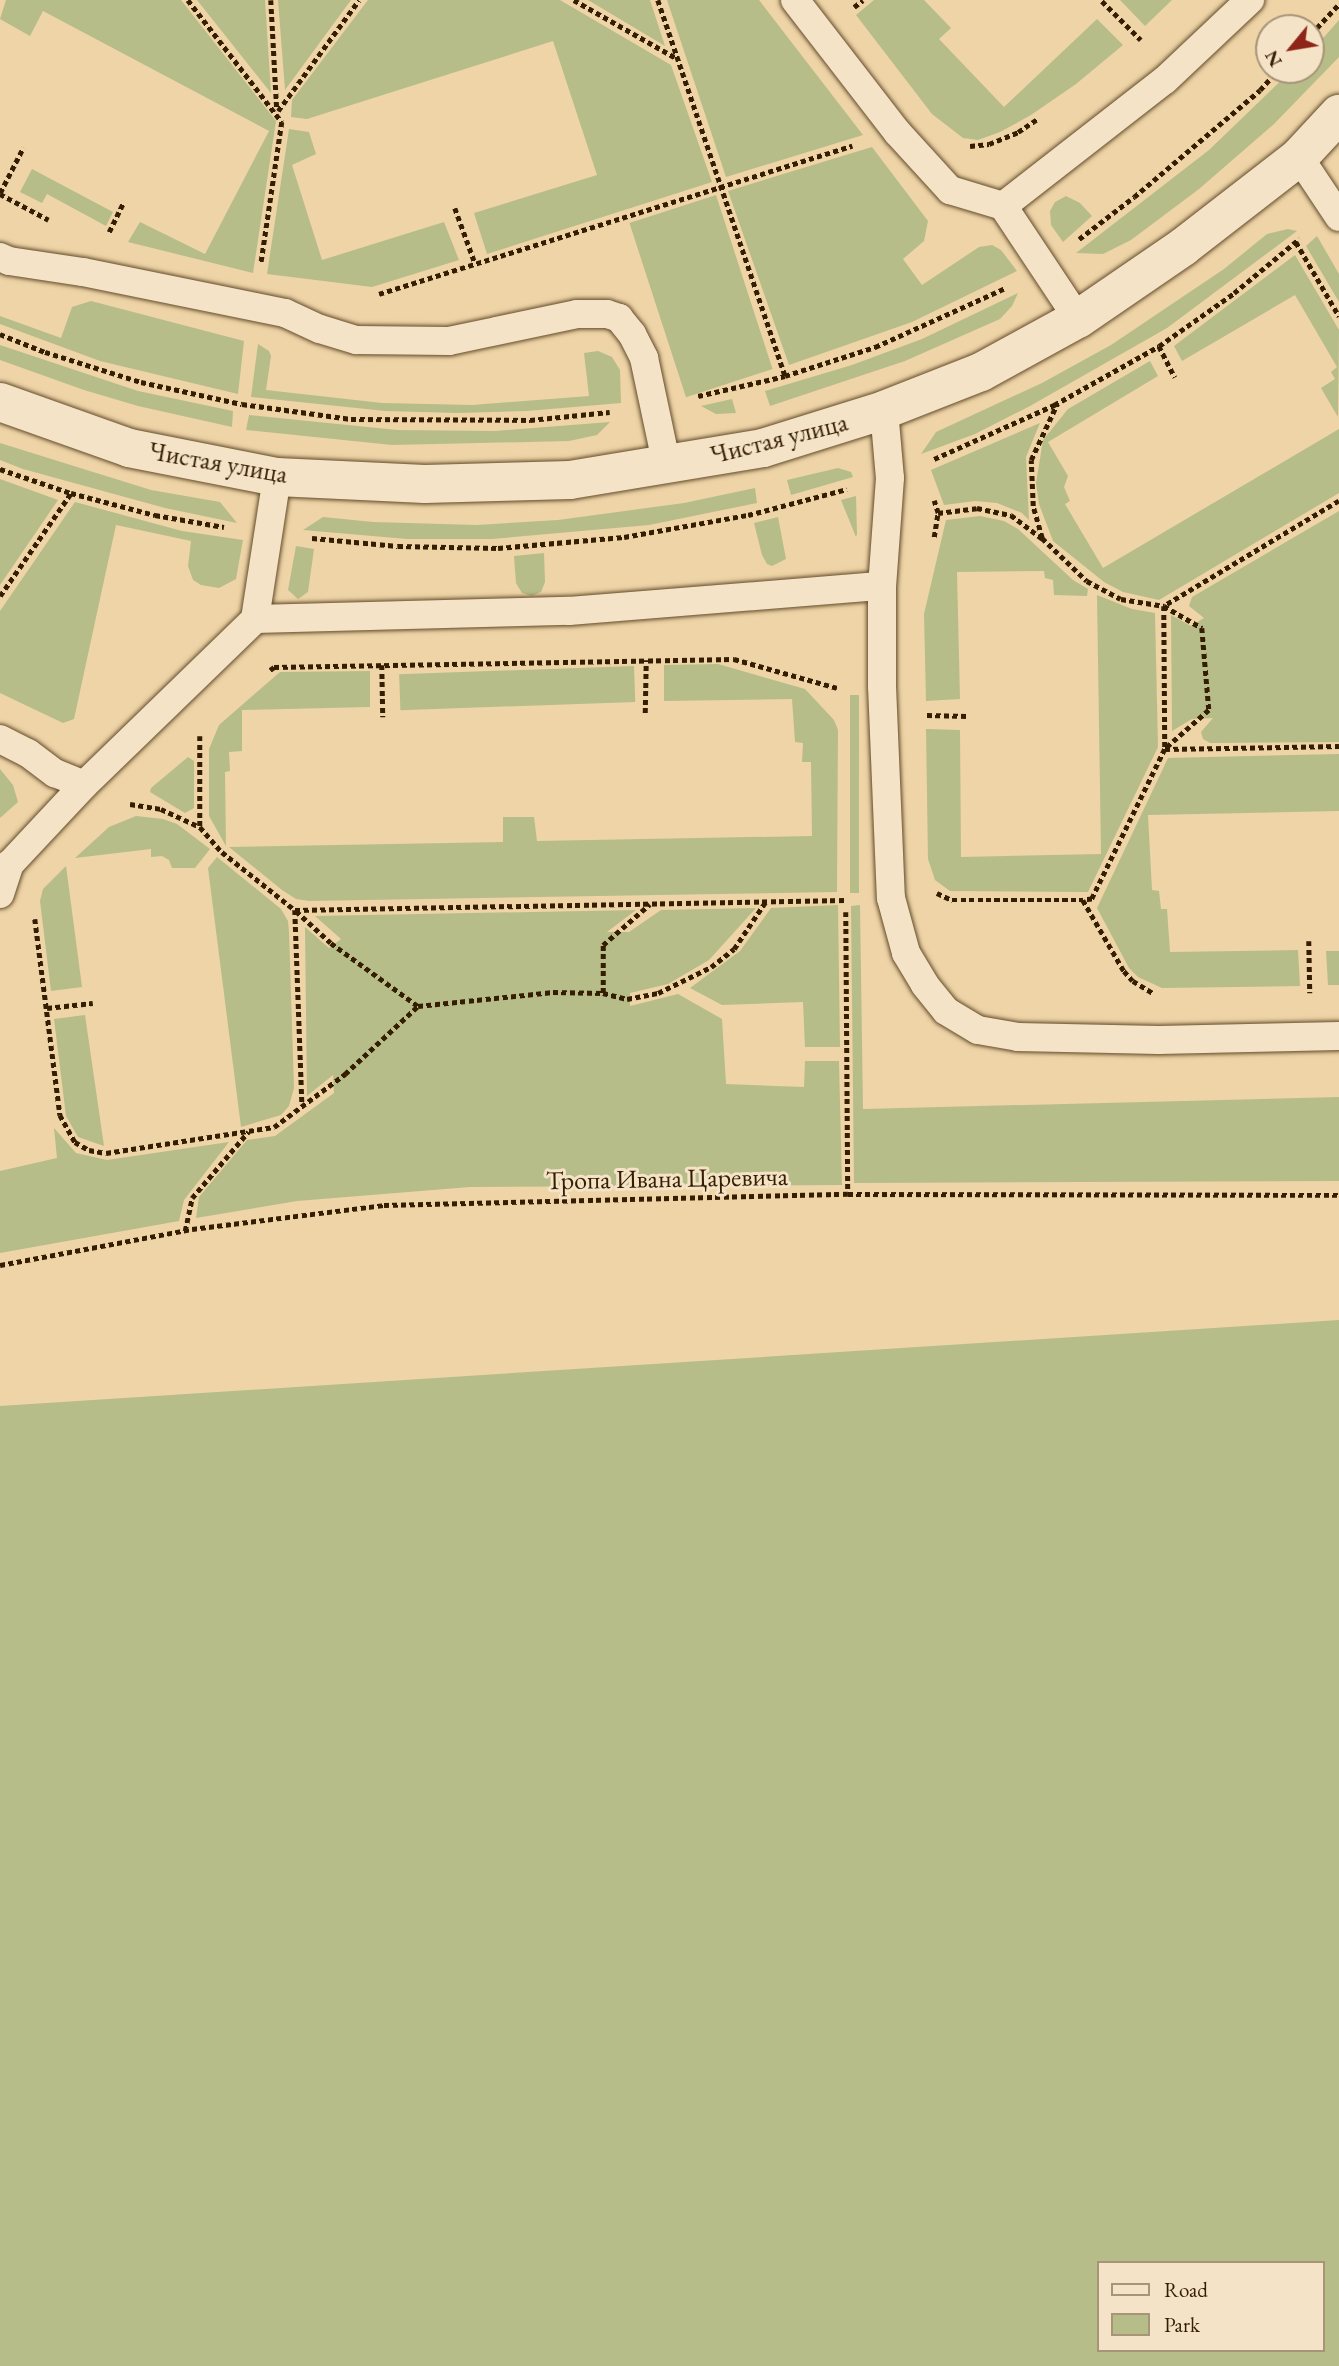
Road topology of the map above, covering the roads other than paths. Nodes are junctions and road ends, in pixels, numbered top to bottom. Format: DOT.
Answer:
graph roads {
  1 [pos="795,0"];
  2 [pos="1250,0"];
  3 [pos="1339,114"];
  4 [pos="1299,157"];
  5 [pos="1003,206"];
  6 [pos="1339,217"];
  7 [pos="0,257"];
  8 [pos="1078,320"];
  9 [pos="0,402"];
  10 [pos="884,410"];
  11 [pos="667,466"];
  12 [pos="277,477"];
  13 [pos="882,586"];
  14 [pos="256,619"];
  15 [pos="0,739"];
  16 [pos="85,785"];
  17 [pos="0,894"];
  18 [pos="1339,1036"];
  1 -- 5 [label="lane"];
  2 -- 5 [label="lane"];
  3 -- 4 [label="street, Чистая улица"];
  4 -- 6 [label="lane"];
  4 -- 8 [label="street, Чистая улица"];
  5 -- 8 [label="lane"];
  7 -- 11 [label="lane"];
  8 -- 10 [label="street, Чистая улица"];
  9 -- 12 [label="street, Чистая улица"];
  10 -- 11 [label="street, Чистая улица"];
  10 -- 13 [label="lane"];
  11 -- 12 [label="street, Чистая улица"];
  12 -- 14 [label="lane"];
  13 -- 14 [label="lane"];
  13 -- 18 [label="lane"];
  14 -- 16 [label="lane"];
  15 -- 16 [label="lane"];
  16 -- 17 [label="lane"];
}
